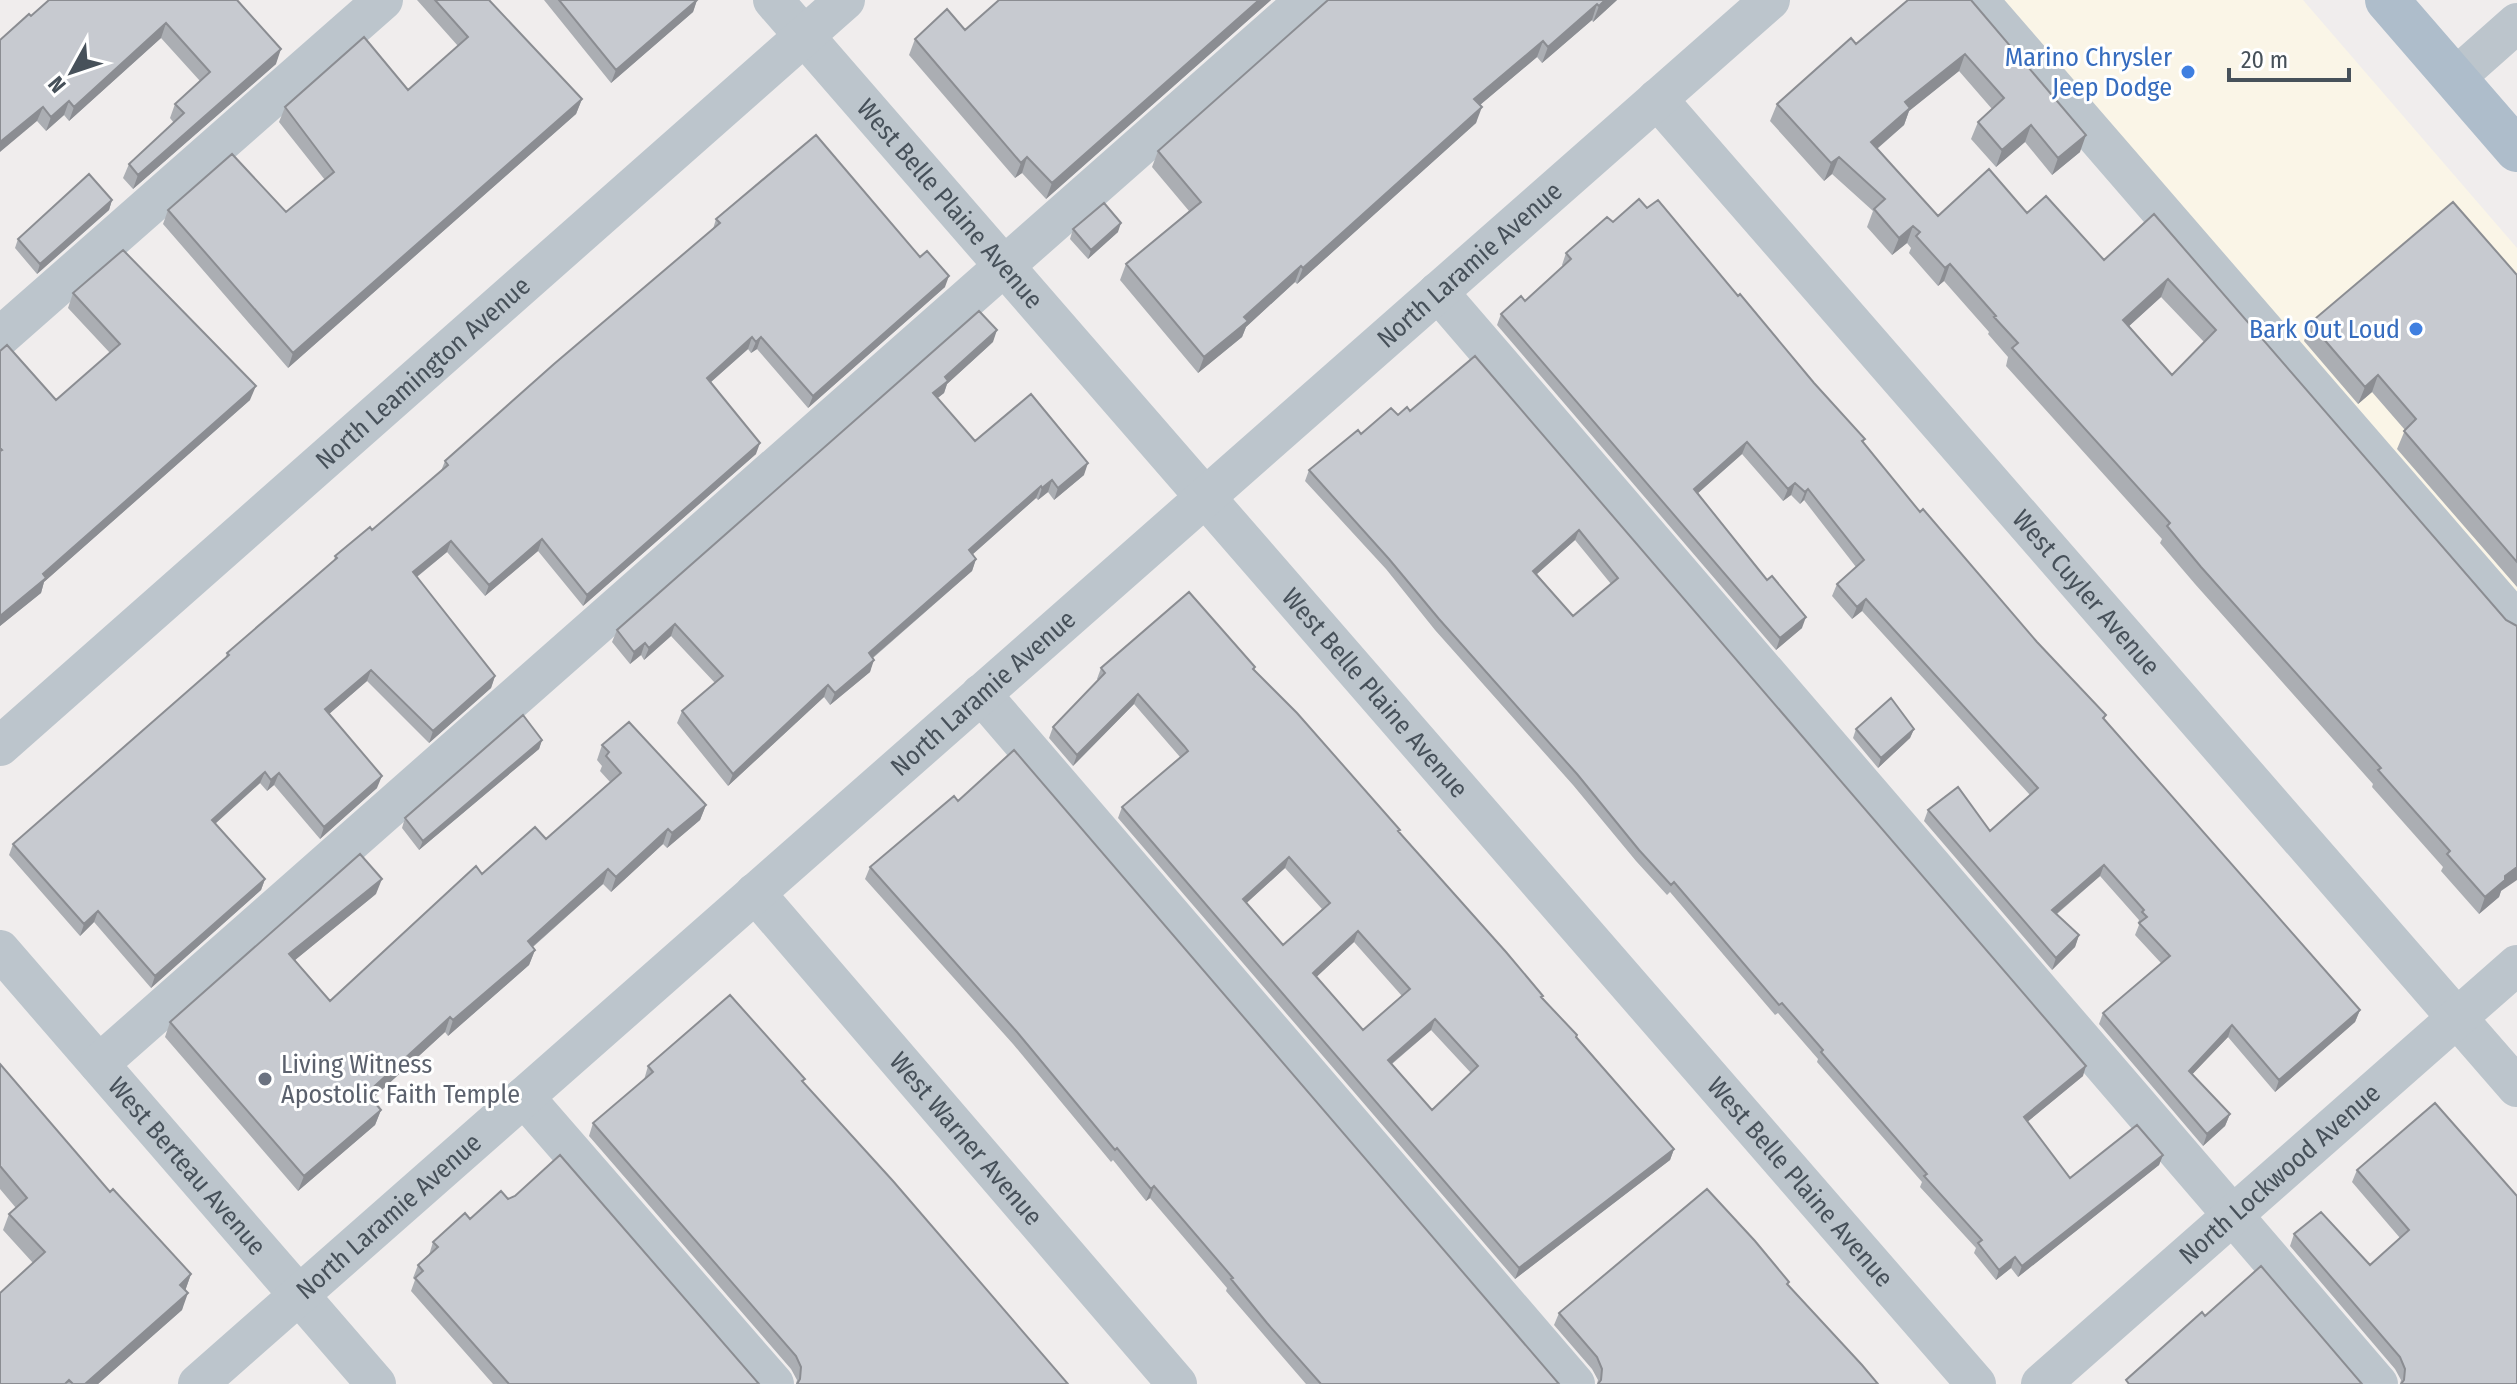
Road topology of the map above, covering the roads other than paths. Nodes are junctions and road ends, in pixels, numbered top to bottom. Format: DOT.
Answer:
graph roads {
  1 [pos="383,0"];
  2 [pos="773,0"];
  3 [pos="845,0"];
  4 [pos="1306,0"];
  5 [pos="1770,0"];
  6 [pos="1978,0"];
  7 [pos="2387,0"];
  8 [pos="2517,23"];
  9 [pos="804,35"];
  10 [pos="2455,78"];
  11 [pos="1657,99"];
  12 [pos="2517,150"];
  13 [pos="1004,265"];
  14 [pos="1438,292"];
  15 [pos="0,337"];
  16 [pos="1205,497"];
  17 [pos="2517,622"];
  18 [pos="981,694"];
  19 [pos="0,746"];
  20 [pos="755,893"];
  21 [pos="0,950"];
  22 [pos="2517,965"];
  23 [pos="2457,1018"];
  24 [pos="99,1064"];
  25 [pos="2517,1087"];
  26 [pos="524,1097"];
  27 [pos="2231,1216"];
  28 [pos="299,1295"];
  29 [pos="198,1384"];
  30 [pos="376,1384"];
  31 [pos="774,1384"];
  32 [pos="1177,1384"];
  33 [pos="1575,1384"];
  34 [pos="1976,1384"];
  35 [pos="2041,1384"];
  36 [pos="2378,1384"];
  1 -- 15 [label="street"];
  2 -- 9 [label="street, West Belle Plaine Avenue"];
  3 -- 9 [label="street, North Leamington Avenue"];
  4 -- 13 [label="street"];
  5 -- 11 [label="street, North Laramie Avenue"];
  6 -- 17 [label="street"];
  7 -- 10 [label="main road"];
  8 -- 10 [label="street"];
  9 -- 13 [label="street, West Belle Plaine Avenue"];
  9 -- 19 [label="street, North Leamington Avenue"];
  10 -- 12 [label="main road"];
  11 -- 14 [label="street, North Laramie Avenue"];
  11 -- 23 [label="street, West Cuyler Avenue"];
  13 -- 16 [label="street, West Belle Plaine Avenue"];
  13 -- 24 [label="street"];
  14 -- 16 [label="street, North Laramie Avenue"];
  14 -- 27 [label="street"];
  16 -- 18 [label="street, North Laramie Avenue"];
  16 -- 34 [label="street, West Belle Plaine Avenue"];
  18 -- 20 [label="street, North Laramie Avenue"];
  18 -- 33 [label="street"];
  20 -- 26 [label="street, North Laramie Avenue"];
  20 -- 32 [label="street, West Warner Avenue"];
  21 -- 24 [label="street, West Berteau Avenue"];
  22 -- 23 [label="street, North Lockwood Avenue"];
  23 -- 25 [label="street, West Cuyler Avenue"];
  23 -- 27 [label="street, North Lockwood Avenue"];
  24 -- 28 [label="street, West Berteau Avenue"];
  26 -- 28 [label="street, North Laramie Avenue"];
  26 -- 31 [label="street"];
  27 -- 35 [label="street, North Lockwood Avenue"];
  27 -- 36 [label="street"];
  28 -- 29 [label="street, North Laramie Avenue"];
  28 -- 30 [label="street, West Berteau Avenue"];
}
